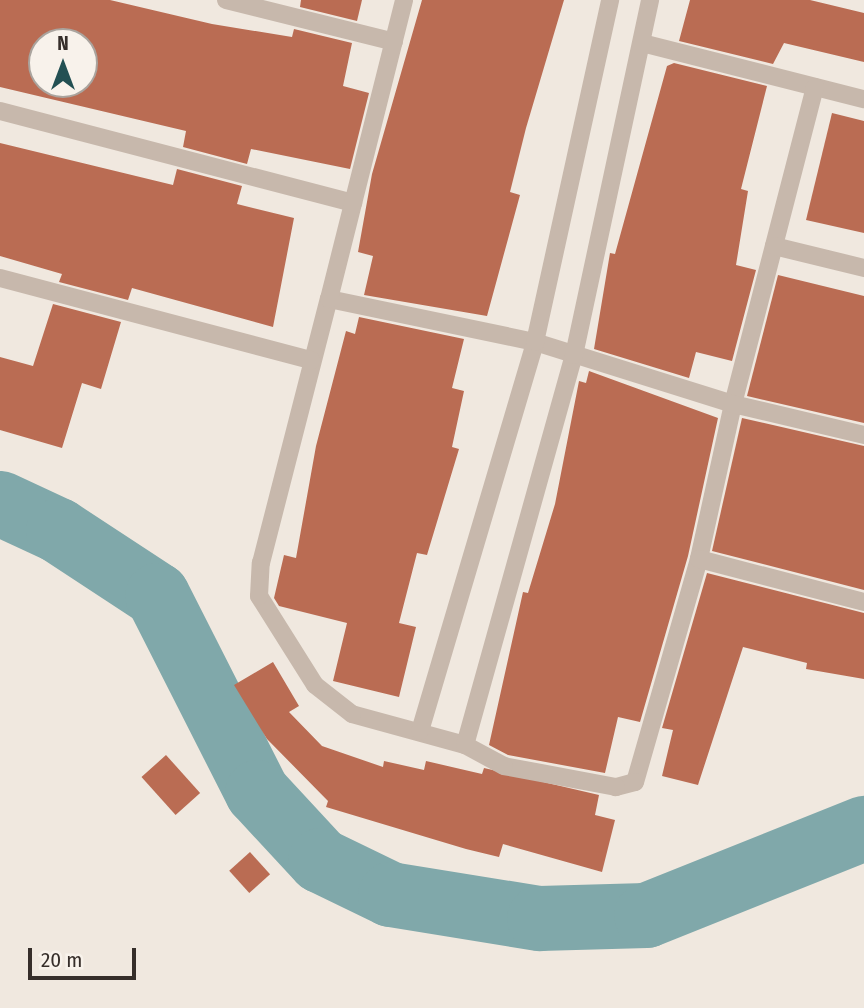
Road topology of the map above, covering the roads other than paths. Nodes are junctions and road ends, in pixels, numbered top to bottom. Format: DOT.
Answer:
graph roads {
  1 [pos="226,0"];
  2 [pos="404,0"];
  3 [pos="610,0"];
  4 [pos="650,0"];
  5 [pos="394,42"];
  6 [pos="642,43"];
  7 [pos="815,87"];
  8 [pos="864,99"];
  9 [pos="0,111"];
  10 [pos="354,203"];
  11 [pos="774,246"];
  12 [pos="864,268"];
  13 [pos="0,278"];
  14 [pos="329,299"];
  15 [pos="535,342"];
  16 [pos="573,355"];
  17 [pos="311,360"];
  18 [pos="733,404"];
  19 [pos="864,435"];
  20 [pos="699,559"];
  21 [pos="864,602"];
  22 [pos="420,731"];
  23 [pos="465,745"];
  1 -- 5 [label="street"];
  2 -- 5 [label="street"];
  3 -- 15 [label="street"];
  4 -- 6 [label="street"];
  5 -- 10 [label="street"];
  6 -- 7 [label="street"];
  6 -- 16 [label="street"];
  7 -- 8 [label="street"];
  7 -- 11 [label="street"];
  9 -- 10 [label="street"];
  10 -- 14 [label="street"];
  11 -- 12 [label="street"];
  11 -- 18 [label="street"];
  13 -- 17 [label="street"];
  14 -- 15 [label="street"];
  14 -- 17 [label="street"];
  15 -- 16 [label="street"];
  15 -- 22 [label="street"];
  16 -- 18 [label="street"];
  16 -- 23 [label="street"];
  17 -- 22 [label="street"];
  18 -- 19 [label="street"];
  18 -- 20 [label="street"];
  20 -- 21 [label="street"];
  20 -- 23 [label="street"];
  22 -- 23 [label="street"];
}
